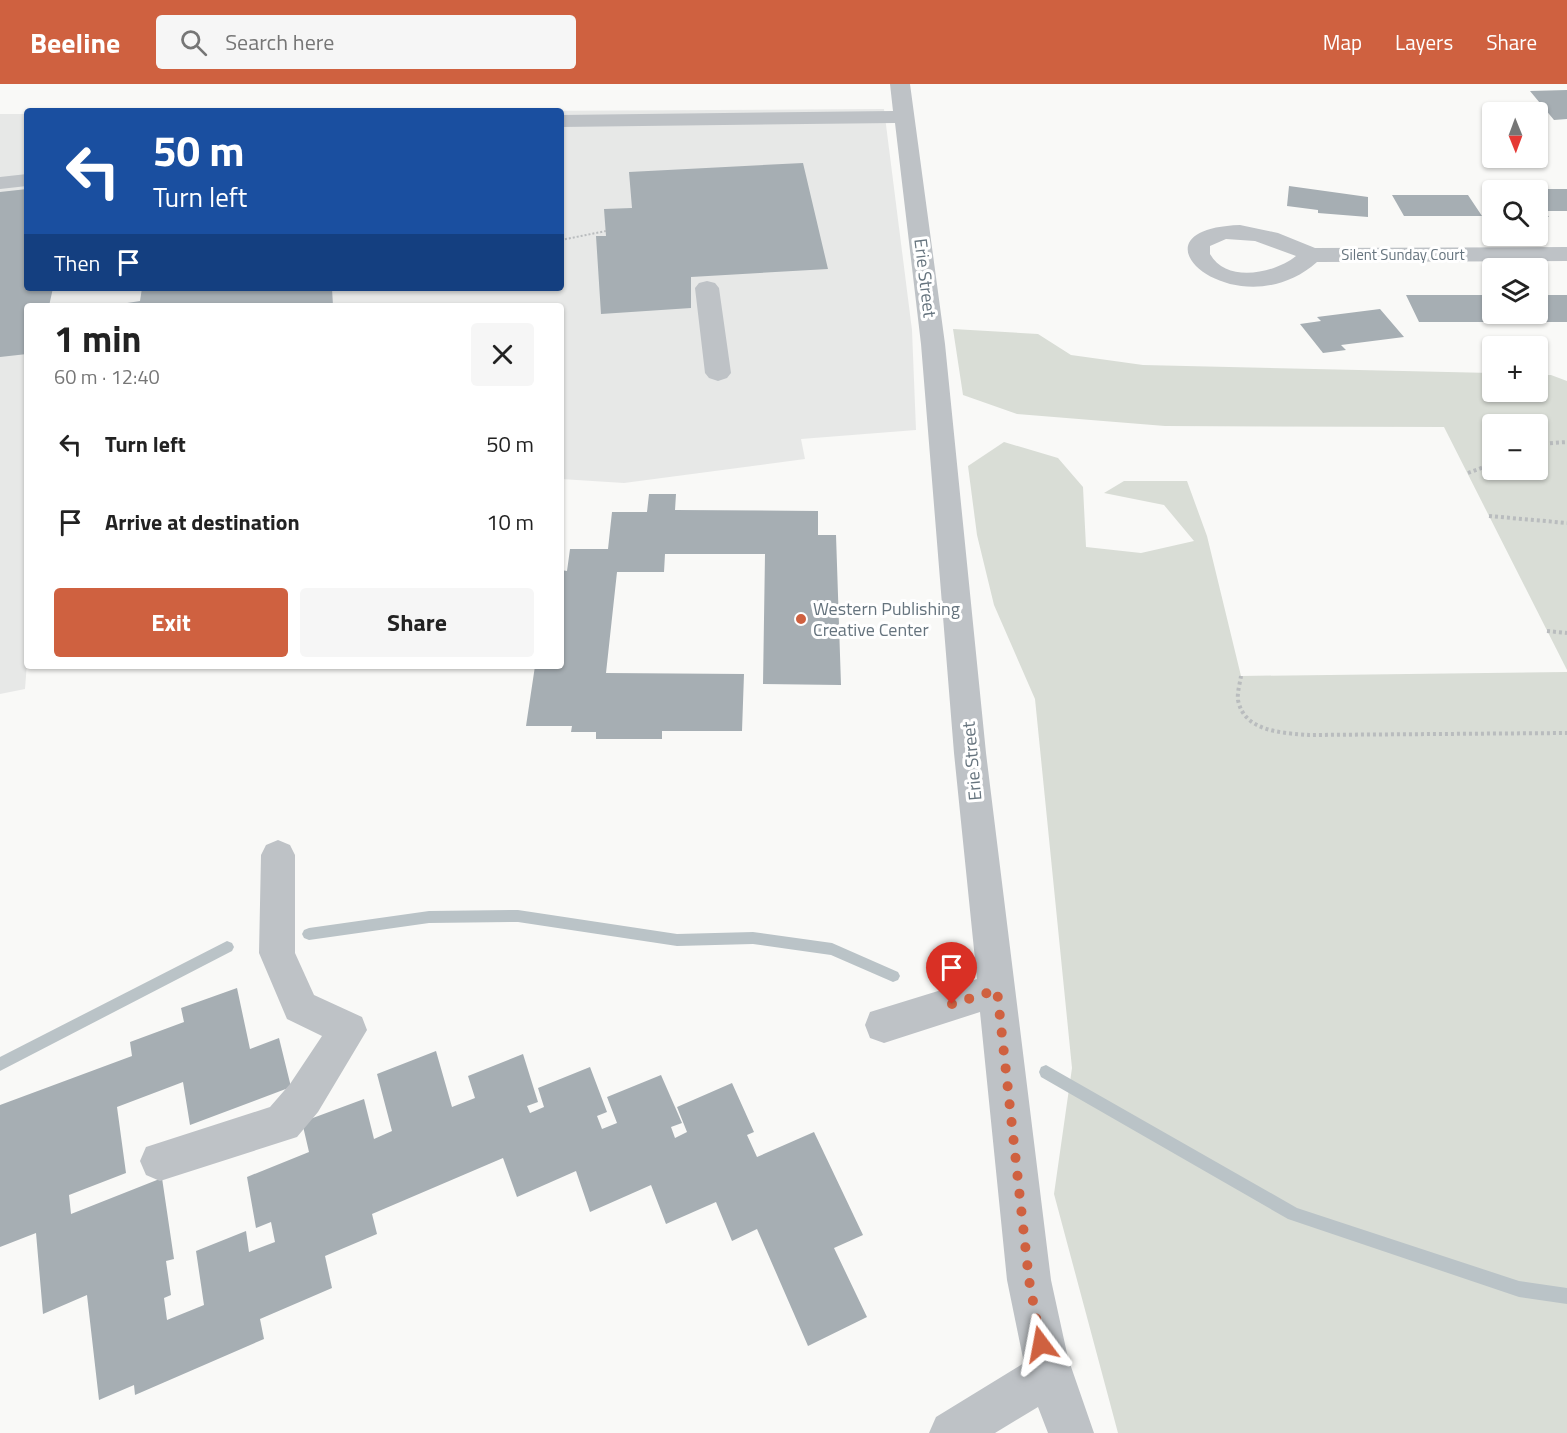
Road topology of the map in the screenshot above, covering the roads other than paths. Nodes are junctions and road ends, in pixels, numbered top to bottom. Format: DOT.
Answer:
graph roads {
  1 [pos="900,84"];
  2 [pos="904,117"];
  3 [pos="564,121"];
  4 [pos="24,180"];
  5 [pos="0,183"];
  6 [pos="1567,254"];
  7 [pos="1311,255"];
  8 [pos="707,288"];
  9 [pos="718,373"];
  10 [pos="278,855"];
  11 [pos="997,990"];
  12 [pos="884,1025"];
  13 [pos="160,1161"];
  14 [pos="1048,1374"];
  15 [pos="952,1433"];
  16 [pos="1071,1433"];
  1 -- 2 [label="street, Erie Street"];
  2 -- 3 [label="street"];
  2 -- 11 [label="street, Erie Street"];
  4 -- 5 [label="street"];
  6 -- 7 [label="street, Silent Sunday Court"];
  8 -- 9 [label="street"];
  10 -- 13 [label="street"];
  11 -- 12 [label="street"];
  11 -- 14 [label="street, Erie Street"];
  14 -- 15 [label="street"];
  14 -- 16 [label="street, Erie Street"];
}
